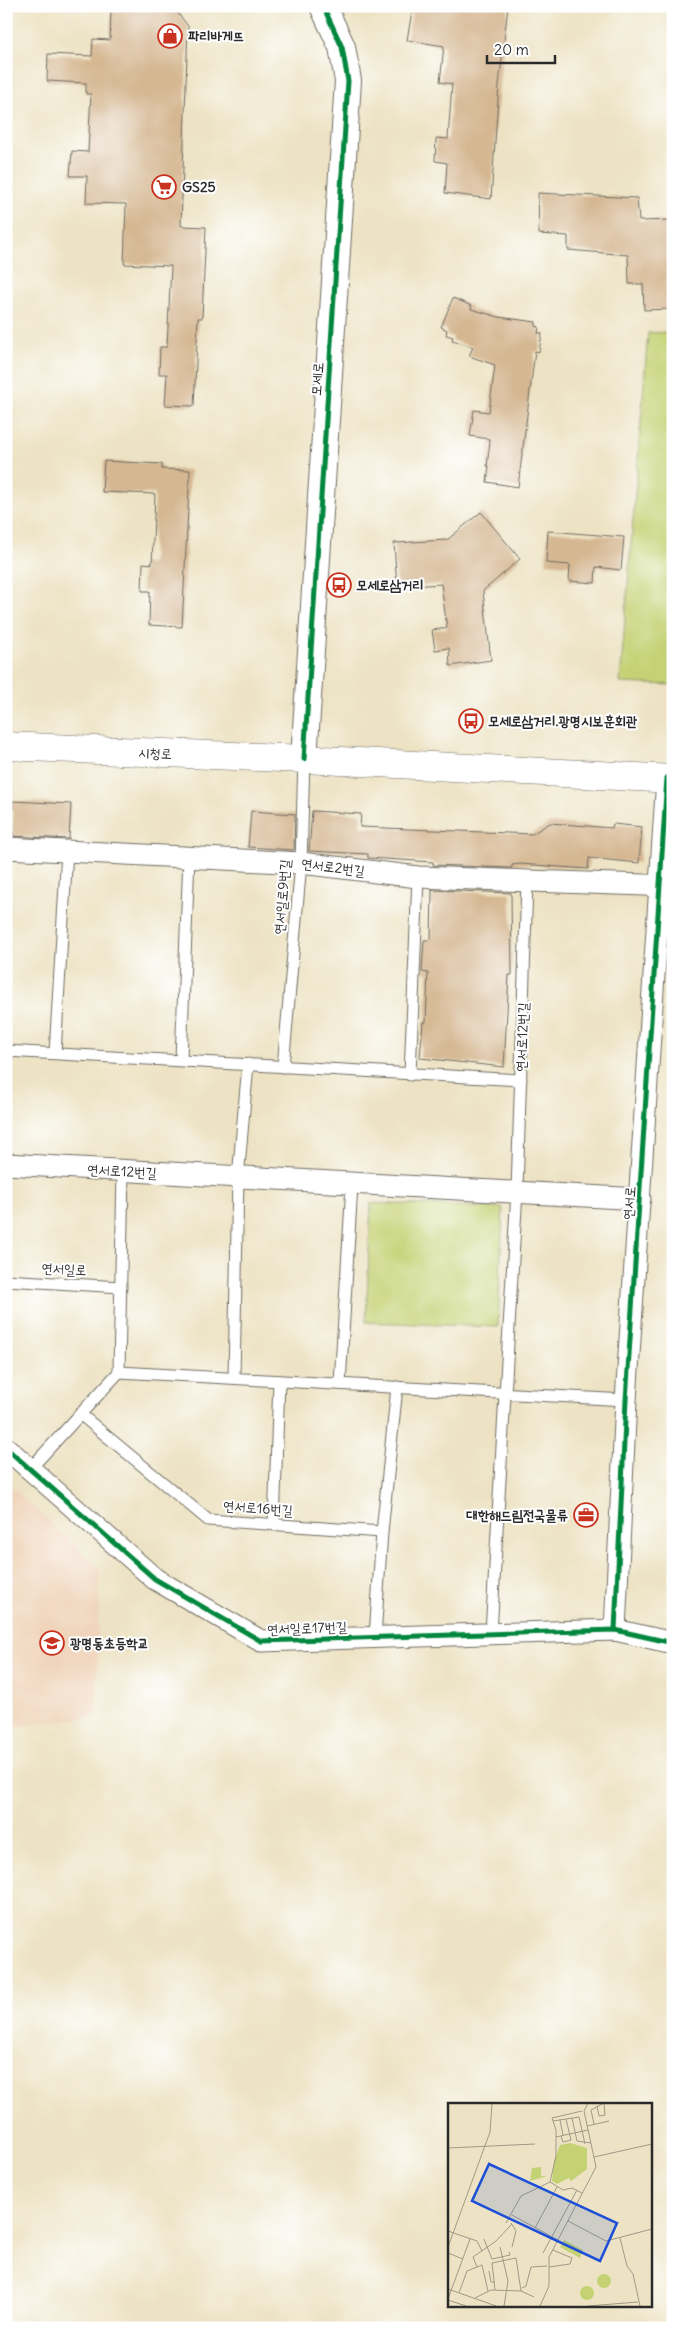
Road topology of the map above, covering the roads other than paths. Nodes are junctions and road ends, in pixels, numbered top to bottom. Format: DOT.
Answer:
graph roads {
  1 [pos="323,6"];
  2 [pos="6,746"];
  3 [pos="304,759"];
  4 [pos="670,779"];
  5 [pos="6,848"];
  6 [pos="67,851"];
  7 [pos="189,857"];
  8 [pos="300,863"];
  9 [pos="418,877"];
  10 [pos="527,882"];
  11 [pos="666,886"];
  12 [pos="6,1051"];
  13 [pos="55,1053"];
  14 [pos="181,1059"];
  15 [pos="248,1064"];
  16 [pos="282,1067"];
  17 [pos="410,1075"];
  18 [pos="521,1080"];
  19 [pos="6,1164"];
  20 [pos="123,1171"];
  21 [pos="238,1178"];
  22 [pos="352,1184"];
  23 [pos="517,1191"];
  24 [pos="640,1199"];
  25 [pos="6,1280"];
  26 [pos="121,1286"];
  27 [pos="119,1372"];
  28 [pos="234,1378"];
  29 [pos="279,1381"];
  30 [pos="340,1384"];
  31 [pos="397,1387"];
  32 [pos="504,1393"];
  33 [pos="626,1400"];
  34 [pos="80,1414"];
  35 [pos="6,1448"];
  36 [pos="30,1469"];
  37 [pos="274,1525"];
  38 [pos="382,1532"];
  39 [pos="615,1630"];
  40 [pos="491,1633"];
  41 [pos="376,1637"];
  42 [pos="673,1642"];
  1 -- 3 [label="street, 모세로"];
  2 -- 3 [label="main road, 시청로"];
  3 -- 4 [label="main road, 시청로"];
  3 -- 8 [label="lane, 연서일로9번길"];
  4 -- 11 [label="street, 연서로"];
  5 -- 6 [label="street, 연서로2번길"];
  6 -- 7 [label="street, 연서로2번길"];
  6 -- 13 [label="lane"];
  7 -- 8 [label="street, 연서로2번길"];
  7 -- 14 [label="lane"];
  8 -- 9 [label="street, 연서로2번길"];
  8 -- 16 [label="lane, 연서일로9번길"];
  9 -- 10 [label="street, 연서로2번길"];
  9 -- 17 [label="lane"];
  10 -- 11 [label="street, 연서로2번길"];
  10 -- 18 [label="lane, 연서로12번길"];
  11 -- 24 [label="street, 연서로"];
  12 -- 13 [label="lane"];
  13 -- 14 [label="lane"];
  14 -- 15 [label="lane"];
  15 -- 16 [label="lane"];
  15 -- 21 [label="lane"];
  16 -- 17 [label="lane"];
  17 -- 18 [label="lane"];
  18 -- 23 [label="lane, 연서로12번길"];
  19 -- 20 [label="street, 연서로12번길"];
  20 -- 21 [label="street, 연서로12번길"];
  20 -- 26 [label="lane"];
  21 -- 22 [label="street, 연서로12번길"];
  21 -- 28 [label="lane"];
  22 -- 23 [label="street, 연서로12번길"];
  22 -- 30 [label="lane"];
  23 -- 24 [label="street, 연서로12번길"];
  23 -- 32 [label="lane, 연서로12번길"];
  24 -- 33 [label="street, 연서로"];
  25 -- 26 [label="lane, 연서일로"];
  26 -- 27 [label="lane"];
  27 -- 28 [label="lane"];
  27 -- 34 [label="lane"];
  28 -- 29 [label="lane"];
  29 -- 30 [label="lane"];
  29 -- 37 [label="lane"];
  30 -- 31 [label="lane"];
  31 -- 32 [label="lane"];
  31 -- 38 [label="lane"];
  32 -- 33 [label="lane"];
  32 -- 40 [label="lane"];
  33 -- 39 [label="street, 연서로"];
  34 -- 36 [label="lane"];
  34 -- 37 [label="lane, 연서로16번길"];
  35 -- 36 [label="street, 연서일로17번길"];
  36 -- 41 [label="street, 연서일로17번길"];
  37 -- 38 [label="lane, 연서로16번길"];
  38 -- 41 [label="lane"];
  39 -- 40 [label="street, 연서일로17번길"];
  39 -- 42 [label="street, 연서일로17번길"];
  40 -- 41 [label="street, 연서일로17번길"];
}
